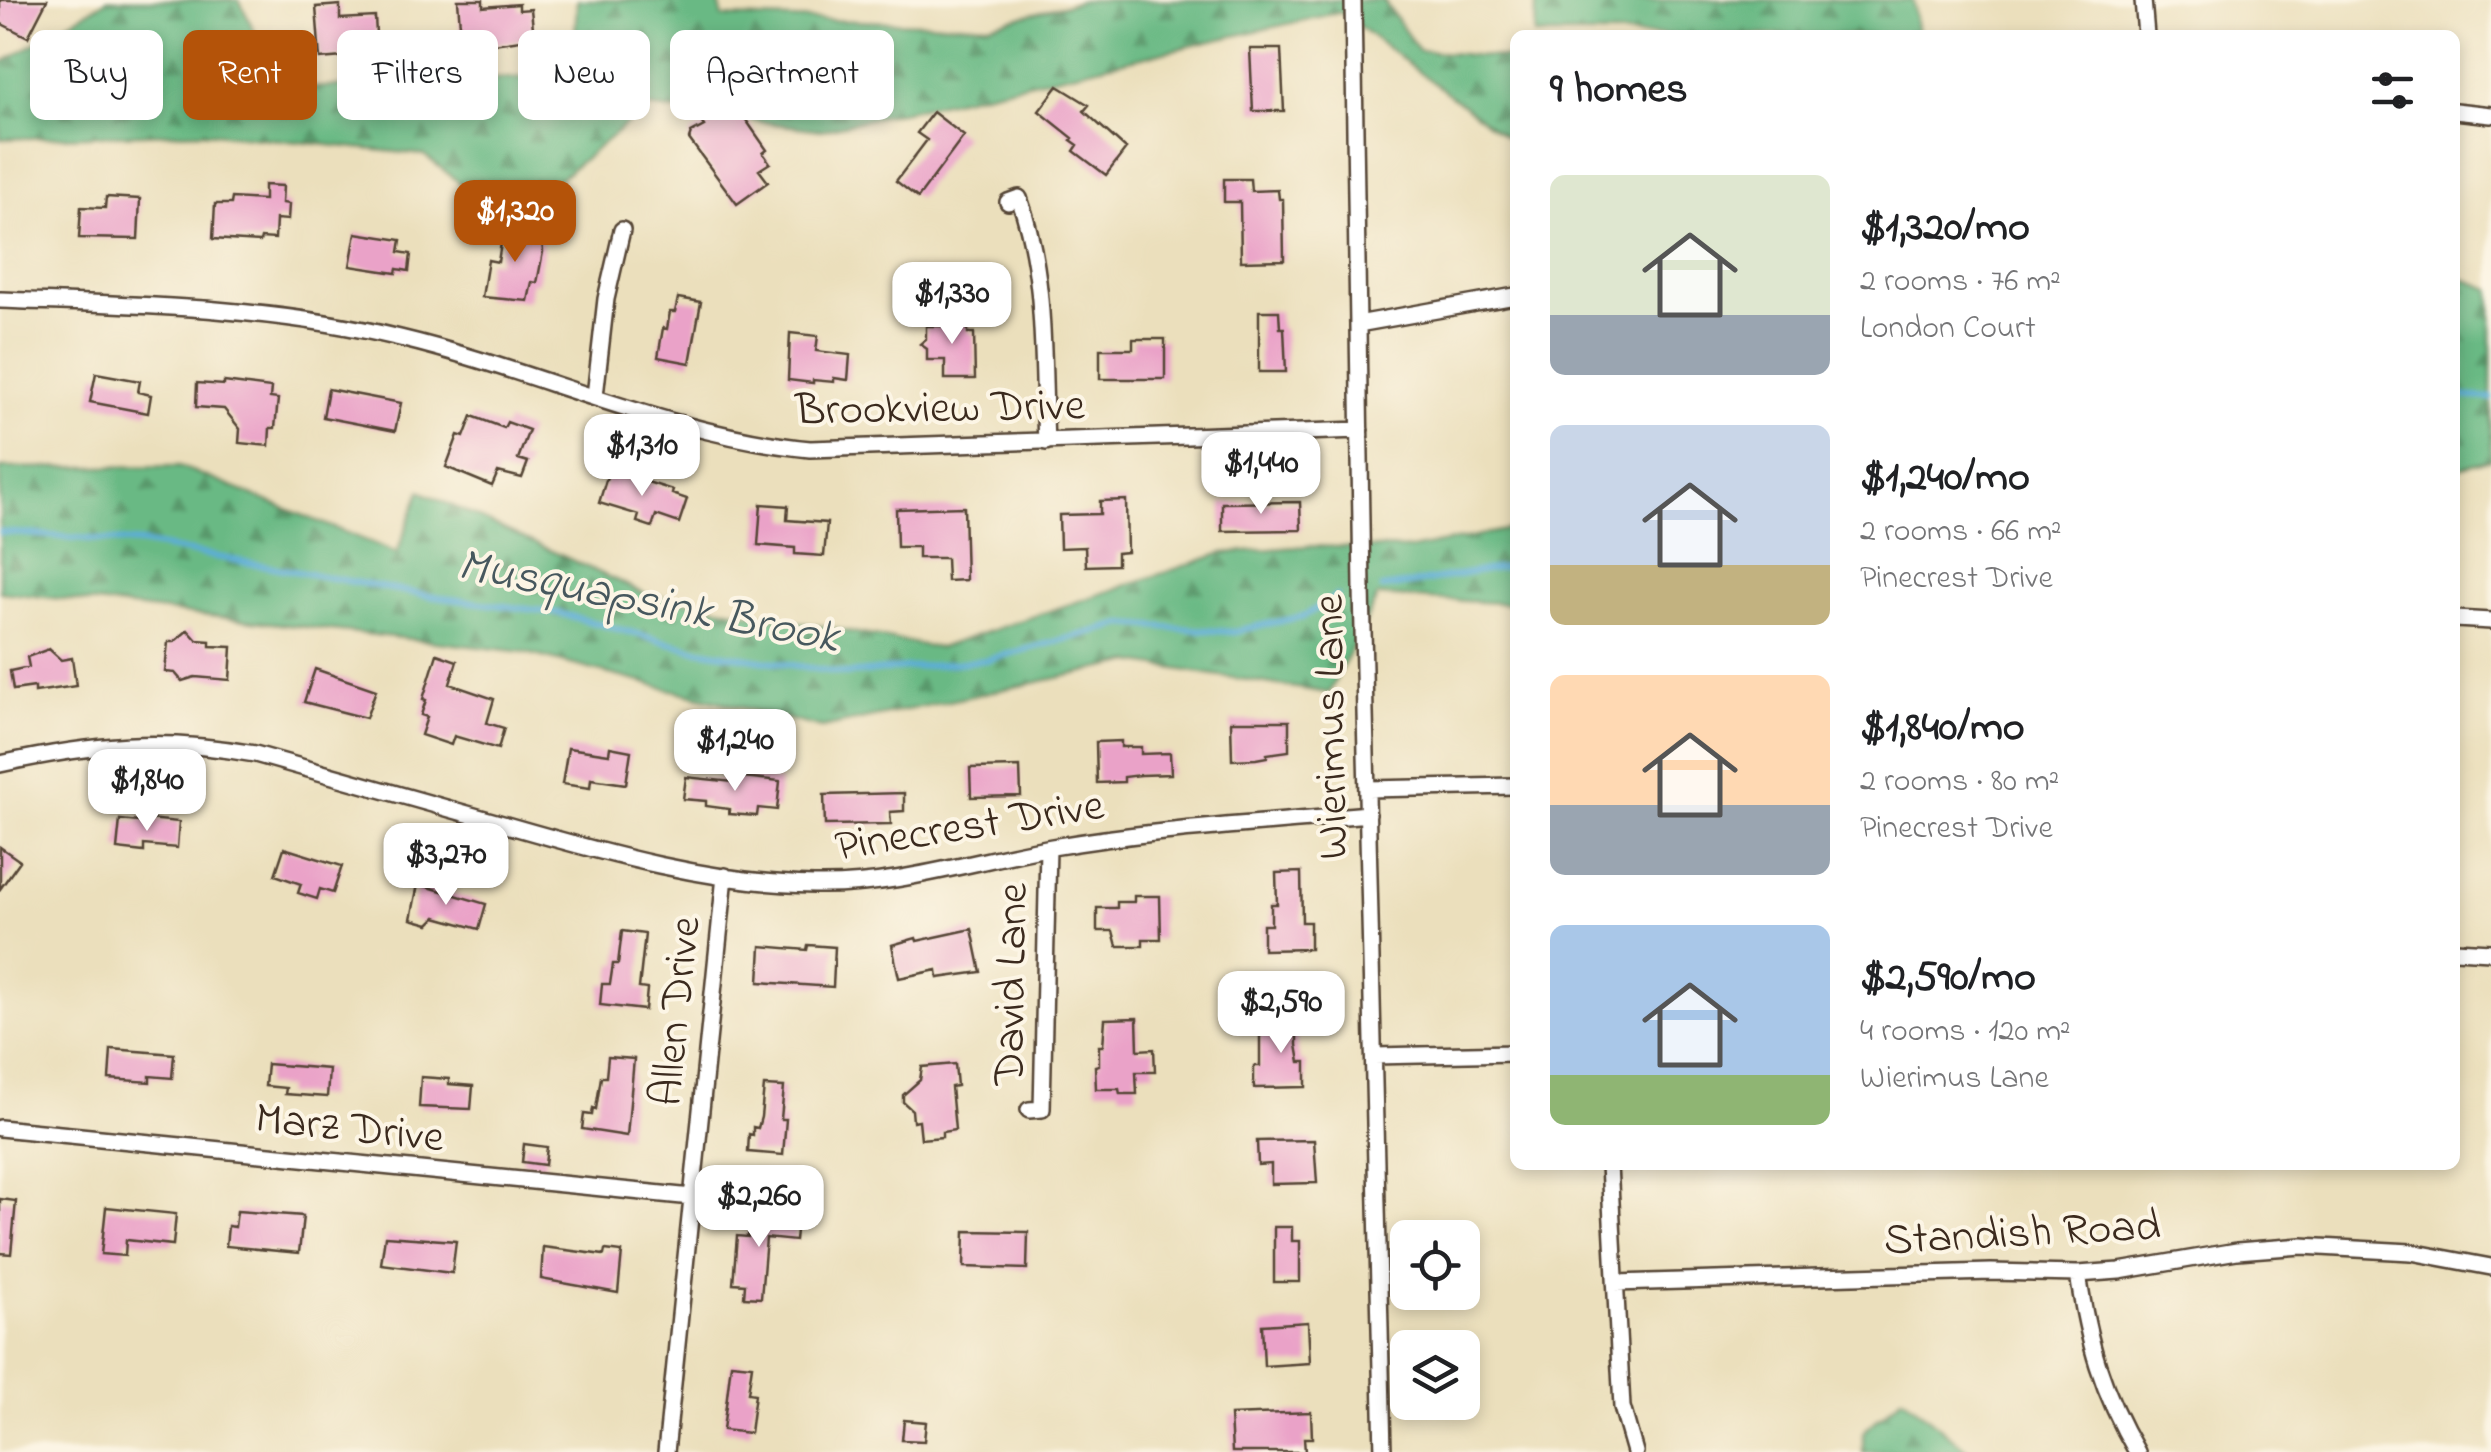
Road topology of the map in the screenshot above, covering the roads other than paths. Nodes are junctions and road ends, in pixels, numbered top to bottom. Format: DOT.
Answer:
graph roads {
  1 [pos="1353,0"];
  2 [pos="2142,0"];
  3 [pos="2145,30"];
  4 [pos="2460,112"];
  5 [pos="2491,115"];
  6 [pos="1008,202"];
  7 [pos="622,230"];
  8 [pos="1510,297"];
  9 [pos="0,300"];
  10 [pos="1358,324"];
  11 [pos="595,396"];
  12 [pos="1360,430"];
  13 [pos="1046,442"];
  14 [pos="2460,619"];
  15 [pos="2491,621"];
  16 [pos="0,764"];
  17 [pos="1510,786"];
  18 [pos="1367,789"];
  19 [pos="1368,814"];
  20 [pos="1048,848"];
  21 [pos="724,876"];
  22 [pos="2460,950"];
  23 [pos="2491,952"];
  24 [pos="1510,1054"];
  25 [pos="1374,1056"];
  26 [pos="1029,1110"];
  27 [pos="0,1128"];
  28 [pos="1610,1170"];
  29 [pos="692,1197"];
  30 [pos="2491,1267"];
  31 [pos="2078,1274"];
  32 [pos="1615,1282"];
  33 [pos="666,1452"];
  34 [pos="1383,1452"];
  35 [pos="1635,1452"];
  36 [pos="2137,1452"];
  1 -- 10 [label="street, Wierimus Lane"];
  2 -- 3 [label="street"];
  4 -- 5 [label="street"];
  6 -- 13 [label="street"];
  7 -- 11 [label="street"];
  8 -- 10 [label="street"];
  9 -- 11 [label="street, Brookview Drive"];
  10 -- 12 [label="street, Wierimus Lane"];
  11 -- 13 [label="street, Brookview Drive"];
  12 -- 13 [label="street, Brookview Drive"];
  12 -- 18 [label="street, Wierimus Lane"];
  14 -- 15 [label="street"];
  16 -- 21 [label="street, Pinecrest Drive"];
  17 -- 18 [label="street"];
  18 -- 19 [label="street, Wierimus Lane"];
  19 -- 20 [label="street, Pinecrest Drive"];
  19 -- 25 [label="street, Wierimus Lane"];
  20 -- 21 [label="street, Pinecrest Drive"];
  20 -- 26 [label="street, David Lane"];
  21 -- 29 [label="street, Allen Drive"];
  22 -- 23 [label="street"];
  24 -- 25 [label="street"];
  25 -- 34 [label="street, Wierimus Lane"];
  27 -- 29 [label="street, Marz Drive"];
  28 -- 32 [label="street"];
  29 -- 33 [label="street, Allen Drive"];
  30 -- 31 [label="street, Standish Road"];
  31 -- 32 [label="street, Standish Road"];
  31 -- 36 [label="street"];
  32 -- 35 [label="street"];
}
